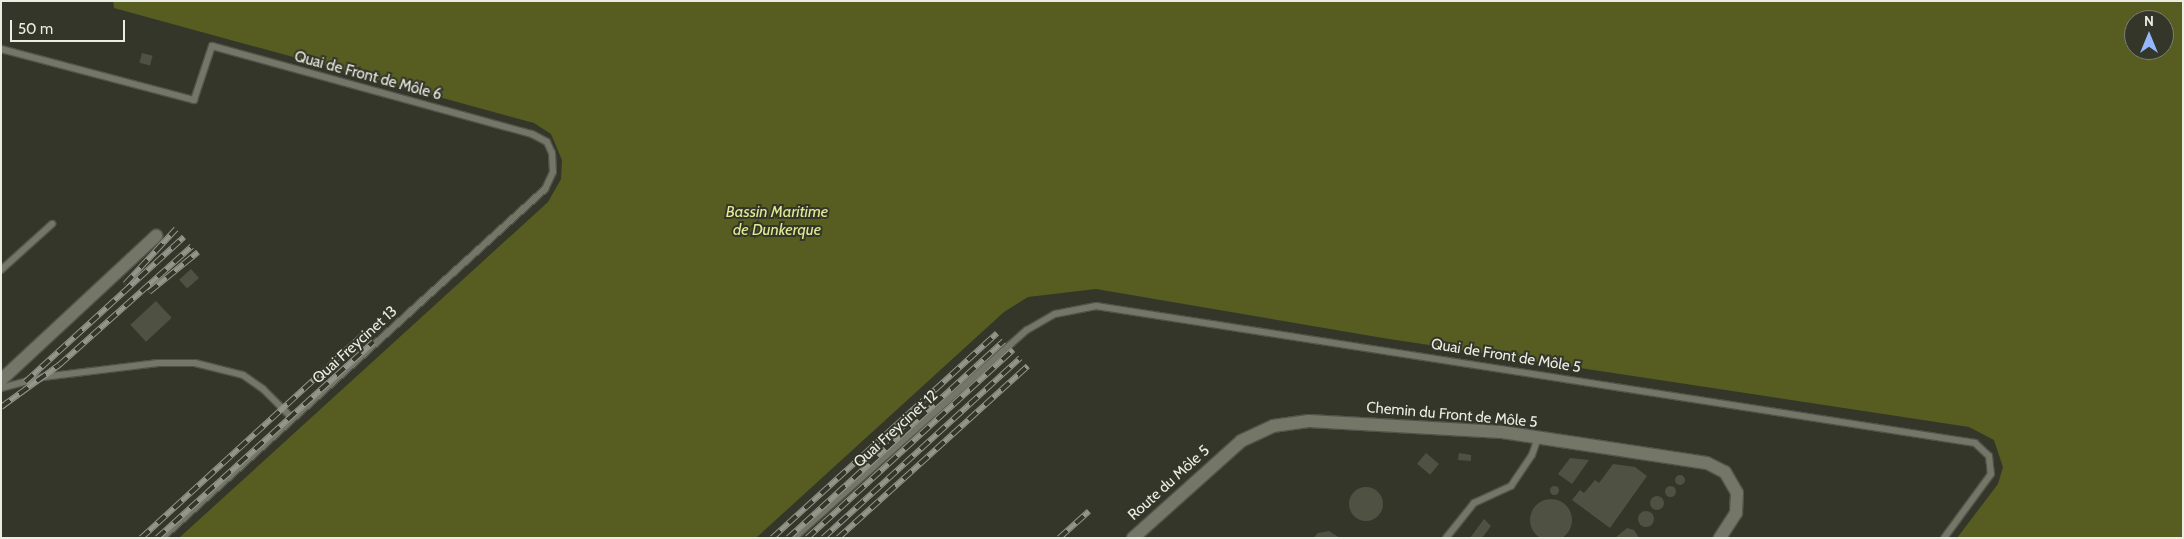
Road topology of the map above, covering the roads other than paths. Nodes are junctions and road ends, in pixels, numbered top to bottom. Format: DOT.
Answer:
graph roads {
  1 [pos="1,49"];
  2 [pos="554,165"];
  3 [pos="52,224"];
  4 [pos="156,236"];
  5 [pos="1,270"];
  6 [pos="1016,339"];
  7 [pos="1,380"];
  8 [pos="1,388"];
  9 [pos="293,418"];
  10 [pos="1538,438"];
  11 [pos="1228,452"];
  12 [pos="162,538"];
  13 [pos="794,538"];
  14 [pos="1133,538"];
  15 [pos="1446,538"];
  16 [pos="1720,538"];
  17 [pos="1944,538"];
  1 -- 2 [label="lane, Quai de Front de Môle 6"];
  2 -- 9 [label="lane, Quai Freycinet 13"];
  3 -- 5 [label="lane"];
  4 -- 7 [label="street"];
  6 -- 13 [label="lane, Quai Freycinet 12"];
  6 -- 17 [label="lane, Quai de Front de Môle 5"];
  8 -- 9 [label="lane"];
  9 -- 12 [label="lane, Quai Freycinet 13"];
  10 -- 11 [label="street, Chemin du Front de Môle 5"];
  10 -- 15 [label="lane"];
  10 -- 16 [label="street, Chemin du Front de Môle 5"];
  11 -- 14 [label="street, Route du Môle 5"];
}
